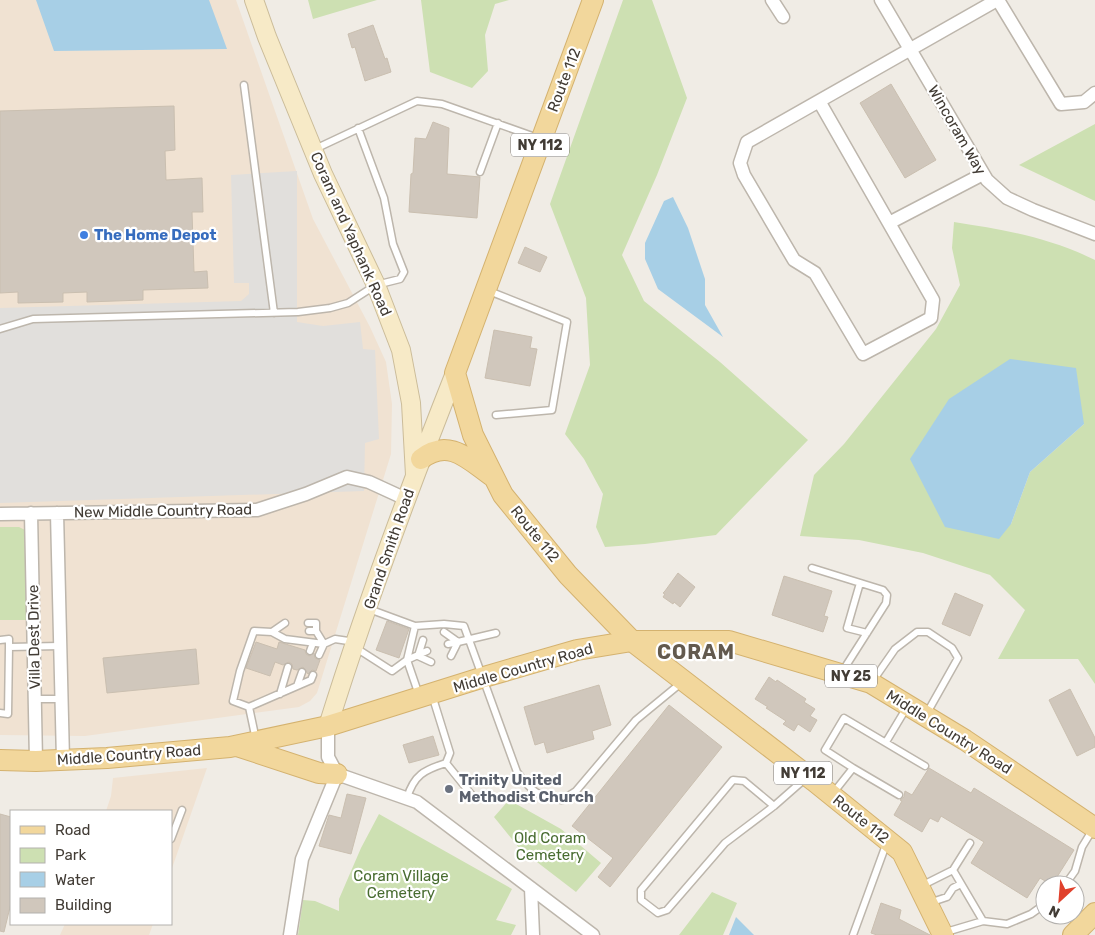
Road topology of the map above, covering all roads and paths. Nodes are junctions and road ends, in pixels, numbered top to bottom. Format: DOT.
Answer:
graph roads {
  1 [pos="254,0"];
  2 [pos="594,0"];
  3 [pos="772,0"];
  4 [pos="881,0"];
  5 [pos="997,0"];
  6 [pos="783,18"];
  7 [pos="910,50"];
  8 [pos="244,85"];
  9 [pos="1095,93"];
  10 [pos="819,101"];
  11 [pos="498,123"];
  12 [pos="358,128"];
  13 [pos="542,140"];
  14 [pos="313,150"];
  15 [pos="480,172"];
  16 [pos="983,174"];
  17 [pos="889,223"];
  18 [pos="1095,234"];
  19 [pos="376,285"];
  20 [pos="485,290"];
  21 [pos="274,313"];
  22 [pos="0,329"];
  23 [pos="455,373"];
  24 [pos="496,415"];
  25 [pos="418,467"];
  26 [pos="494,477"];
  27 [pos="406,499"];
  28 [pos="31,513"];
  29 [pos="57,513"];
  30 [pos="0,514"];
  31 [pos="812,568"];
  32 [pos="860,583"];
  33 [pos="368,609"];
  34 [pos="285,623"];
  35 [pos="308,623"];
  36 [pos="415,626"];
  37 [pos="286,631"];
  38 [pos="308,631"];
  39 [pos="316,631"];
  40 [pos="272,632"];
  41 [pos="444,632"];
  42 [pos="496,633"];
  43 [pos="867,633"];
  44 [pos="470,639"];
  45 [pos="0,640"];
  46 [pos="423,640"];
  47 [pos="632,641"];
  48 [pos="458,642"];
  49 [pos="313,643"];
  50 [pos="324,644"];
  51 [pos="448,644"];
  52 [pos="355,645"];
  53 [pos="34,646"];
  54 [pos="60,646"];
  55 [pos="9,647"];
  56 [pos="310,651"];
  57 [pos="427,651"];
  58 [pos="319,655"];
  59 [pos="418,656"];
  60 [pos="452,656"];
  61 [pos="407,660"];
  62 [pos="431,662"];
  63 [pos="288,667"];
  64 [pos="302,672"];
  65 [pos="841,673"];
  66 [pos="313,675"];
  67 [pos="484,677"];
  68 [pos="684,681"];
  69 [pos="871,683"];
  70 [pos="298,686"];
  71 [pos="280,694"];
  72 [pos="426,696"];
  73 [pos="62,698"];
  74 [pos="35,699"];
  75 [pos="908,705"];
  76 [pos="249,707"];
  77 [pos="0,713"];
  78 [pos="925,716"];
  79 [pos="328,726"];
  80 [pos="886,742"];
  81 [pos="247,744"];
  82 [pos="0,760"];
  83 [pos="63,760"];
  84 [pos="36,761"];
  85 [pos="446,762"];
  86 [pos="925,766"];
  87 [pos="853,768"];
  88 [pos="337,774"];
  89 [pos="808,776"];
  90 [pos="831,795"];
  91 [pos="899,795"];
  92 [pos="475,799"];
  93 [pos="412,800"];
  94 [pos="774,806"];
  95 [pos="182,810"];
  96 [pos="1094,827"];
  97 [pos="172,837"];
  98 [pos="888,841"];
  99 [pos="970,843"];
  100 [pos="953,870"];
  101 [pos="1072,875"];
  102 [pos="961,884"];
  103 [pos="531,888"];
  104 [pos="923,895"];
  105 [pos="1035,911"];
  106 [pos="1095,913"];
  107 [pos="982,921"];
  108 [pos="942,934"];
  109 [pos="290,935"];
  110 [pos="532,935"];
  111 [pos="593,935"];
  112 [pos="853,935"];
  113 [pos="1073,935"];
  1 -- 14 [label="main road, Coram and Yaphank Road"];
  2 -- 13 [label="main road, Route 112 / NY 112"];
  3 -- 6 [label="street"];
  4 -- 7 [label="street, Wincoram Way"];
  5 -- 7 [label="street"];
  5 -- 9 [label="street"];
  7 -- 10 [label="street"];
  7 -- 16 [label="street, Wincoram Way"];
  8 -- 21 [label="lane"];
  10 -- 17 [label="street"];
  10 -- 17 [label="street"];
  11 -- 12 [label="lane"];
  11 -- 13 [label="lane"];
  11 -- 15 [label="lane"];
  12 -- 14 [label="lane"];
  12 -- 19 [label="lane"];
  13 -- 20 [label="main road, Route 112 / NY 112"];
  14 -- 19 [label="main road, Coram and Yaphank Road"];
  16 -- 17 [label="street"];
  16 -- 18 [label="street, Wincoram Way"];
  19 -- 21 [label="lane"];
  19 -- 25 [label="main road, Coram and Yaphank Road"];
  20 -- 23 [label="main road, Route 112 / NY 112"];
  20 -- 24 [label="lane"];
  21 -- 22 [label="lane"];
  23 -- 25 [label="main road, Grand Smith Road"];
  23 -- 26 [label="main road, Route 112 / NY 112"];
  25 -- 26 [label="main road"];
  25 -- 27 [label="main road, Grand Smith Road"];
  26 -- 47 [label="main road, Route 112 / NY 112"];
  27 -- 29 [label="street, New Middle Country Road"];
  27 -- 33 [label="main road, Grand Smith Road"];
  28 -- 29 [label="street, New Middle Country Road"];
  28 -- 30 [label="street, New Middle Country Road"];
  28 -- 53 [label="street, Villa Dest Drive"];
  29 -- 54 [label="street, Villa Dest Drive"];
  31 -- 32 [label="lane"];
  32 -- 43 [label="lane"];
  32 -- 43 [label="lane"];
  33 -- 36 [label="lane"];
  33 -- 52 [label="main road, Grand Smith Road"];
  34 -- 40 [label="lane"];
  35 -- 39 [label="lane"];
  36 -- 44 [label="lane"];
  36 -- 61 [label="lane"];
  37 -- 40 [label="lane"];
  38 -- 39 [label="lane"];
  39 -- 50 [label="lane"];
  40 -- 49 [label="lane"];
  40 -- 76 [label="lane"];
  41 -- 48 [label="lane"];
  42 -- 44 [label="lane"];
  43 -- 65 [label="lane"];
  44 -- 48 [label="lane"];
  44 -- 67 [label="lane"];
  45 -- 55 [label="lane"];
  46 -- 59 [label="lane"];
  47 -- 65 [label="main road, Middle Country Road / NY 25"];
  47 -- 67 [label="main road, Middle Country Road / NY 25"];
  47 -- 68 [label="main road, Route 112 / NY 112"];
  48 -- 51 [label="lane"];
  48 -- 60 [label="lane"];
  49 -- 50 [label="lane"];
  49 -- 56 [label="lane"];
  50 -- 52 [label="lane"];
  50 -- 58 [label="lane"];
  52 -- 61 [label="lane"];
  52 -- 79 [label="main road, Grand Smith Road"];
  53 -- 54 [label="lane"];
  53 -- 55 [label="lane"];
  53 -- 74 [label="street, Villa Dest Drive"];
  54 -- 73 [label="street, Villa Dest Drive"];
  55 -- 77 [label="lane"];
  57 -- 59 [label="lane"];
  59 -- 61 [label="lane"];
  59 -- 62 [label="lane"];
  61 -- 72 [label="lane"];
  63 -- 71 [label="lane"];
  64 -- 70 [label="lane"];
  65 -- 69 [label="main road, Middle Country Road / NY 25"];
  66 -- 70 [label="lane"];
  67 -- 68 [label="lane"];
  67 -- 72 [label="main road, Middle Country Road / NY 25"];
  68 -- 89 [label="main road, Route 112 / NY 112"];
  69 -- 75 [label="main road, Middle Country Road / NY 25"];
  69 -- 78 [label="lane"];
  70 -- 71 [label="lane"];
  71 -- 76 [label="lane"];
  72 -- 79 [label="main road, Middle Country Road / NY 25"];
  72 -- 85 [label="lane"];
  73 -- 74 [label="lane"];
  73 -- 83 [label="street, Villa Dest Drive"];
  74 -- 84 [label="street, Villa Dest Drive"];
  75 -- 78 [label="main road, Middle Country Road / NY 25"];
  75 -- 80 [label="lane"];
  76 -- 81 [label="lane"];
  78 -- 96 [label="main road, Middle Country Road / NY 25"];
  79 -- 81 [label="main road, Middle Country Road / NY 25"];
  79 -- 88 [label="street"];
  80 -- 86 [label="lane"];
  80 -- 87 [label="lane"];
  81 -- 83 [label="main road, Middle Country Road / NY 25"];
  81 -- 88 [label="main road"];
  82 -- 84 [label="main road, Middle Country Road / NY 25"];
  83 -- 84 [label="main road, Middle Country Road / NY 25"];
  85 -- 92 [label="lane"];
  85 -- 93 [label="lane"];
  87 -- 90 [label="lane"];
  87 -- 91 [label="lane"];
  88 -- 93 [label="street"];
  88 -- 109 [label="street"];
  89 -- 90 [label="main road, Route 112 / NY 112"];
  89 -- 94 [label="lane"];
  90 -- 98 [label="main road, Route 112 / NY 112"];
  93 -- 103 [label="street"];
  94 -- 94 [label="lane"];
  95 -- 97 [label="lane"];
  96 -- 101 [label="lane"];
  98 -- 104 [label="main road, Route 112 / NY 112"];
  98 -- 112 [label="lane"];
  99 -- 100 [label="lane"];
  100 -- 102 [label="lane"];
  100 -- 104 [label="lane"];
  102 -- 104 [label="lane"];
  102 -- 107 [label="lane"];
  103 -- 110 [label="street"];
  103 -- 111 [label="street"];
  104 -- 108 [label="main road, Route 112 / NY 112"];
  105 -- 107 [label="lane"];
  106 -- 113 [label="main road"];
  107 -- 108 [label="lane"];
}
